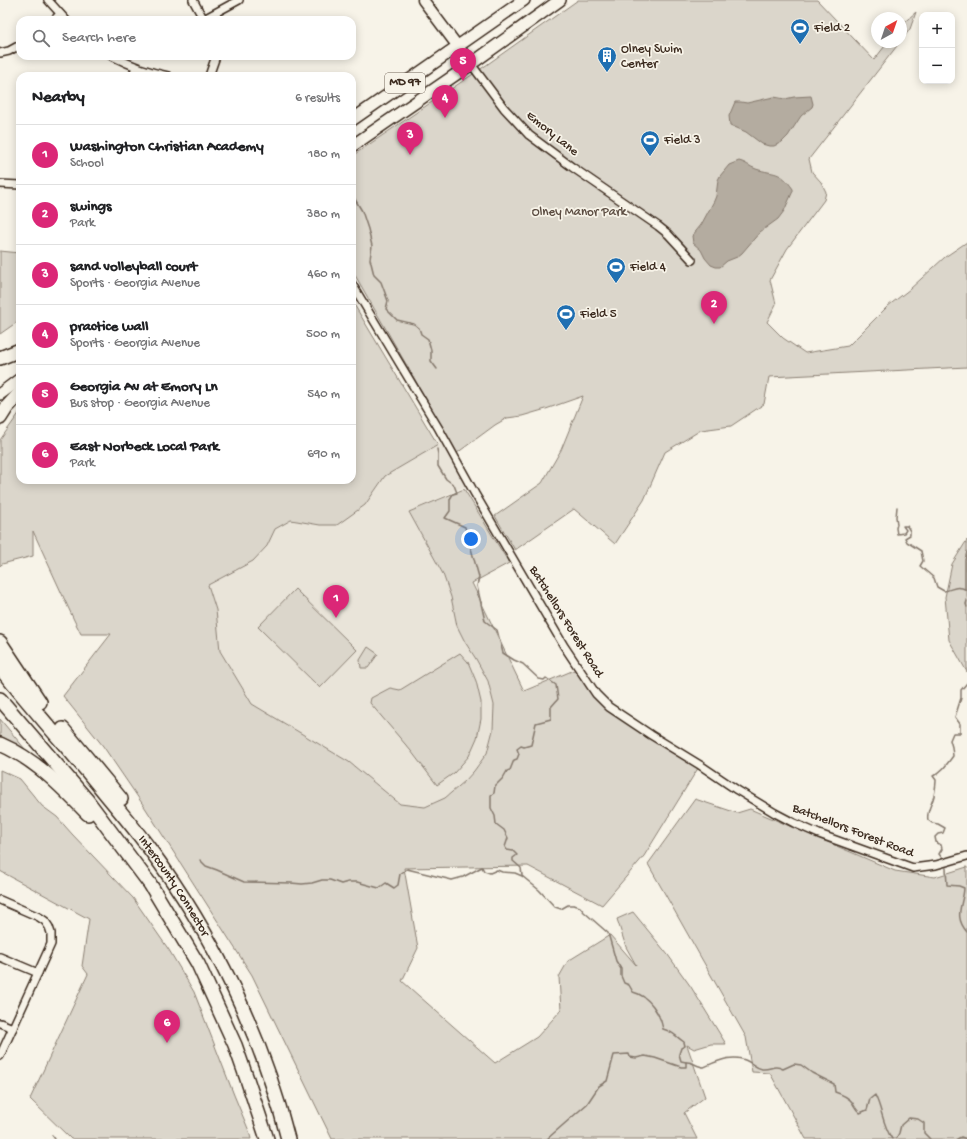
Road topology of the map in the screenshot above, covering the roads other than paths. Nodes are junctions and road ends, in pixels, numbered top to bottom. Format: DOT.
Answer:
graph roads {
  1 [pos="48,0"];
  2 [pos="193,0"];
  3 [pos="239,0"];
  4 [pos="423,0"];
  5 [pos="524,0"];
  6 [pos="560,0"];
  7 [pos="60,14"];
  8 [pos="202,16"];
  9 [pos="210,16"];
  10 [pos="457,46"];
  11 [pos="16,47"];
  12 [pos="0,54"];
  13 [pos="120,60"];
  14 [pos="215,60"];
  15 [pos="470,64"];
  16 [pos="136,68"];
  17 [pos="134,72"];
  18 [pos="148,72"];
  19 [pos="210,72"];
  20 [pos="356,117"];
  21 [pos="356,143"];
  22 [pos="0,184"];
  23 [pos="16,185"];
  24 [pos="692,260"];
  25 [pos="356,291"];
  26 [pos="16,352"];
  27 [pos="16,353"];
  28 [pos="0,358"];
  29 [pos="0,364"];
  30 [pos="16,382"];
  31 [pos="0,394"];
  32 [pos="16,397"];
  33 [pos="0,418"];
  34 [pos="0,642"];
  35 [pos="0,655"];
  36 [pos="0,668"];
  37 [pos="0,699"];
  38 [pos="40,702"];
  39 [pos="0,744"];
  40 [pos="967,856"];
  41 [pos="136,865"];
  42 [pos="0,900"];
  43 [pos="0,957"];
  44 [pos="38,973"];
  45 [pos="0,1022"];
  46 [pos="13,1028"];
  47 [pos="0,1056"];
  48 [pos="269,1073"];
  49 [pos="267,1139"];
  50 [pos="288,1139"];
  1 -- 7 [label="street"];
  2 -- 8 [label="street"];
  3 -- 9 [label="street"];
  4 -- 10 [label="street, Emory Lane"];
  5 -- 10 [label="main road, MD 97"];
  6 -- 15 [label="main road, MD 97"];
  10 -- 15 [label="street, Emory Lane"];
  10 -- 20 [label="main road, MD 97"];
  11 -- 12 [label="street"];
  13 -- 16 [label="street"];
  14 -- 19 [label="street"];
  15 -- 21 [label="main road, MD 97"];
  15 -- 24 [label="street, Emory Lane"];
  16 -- 17 [label="street"];
  16 -- 18 [label="street"];
  22 -- 23 [label="street"];
  25 -- 40 [label="street, Batchellors Forest Road"];
  26 -- 28 [label="highway"];
  27 -- 29 [label="main road"];
  30 -- 31 [label="main road"];
  32 -- 33 [label="highway"];
  34 -- 38 [label="highway"];
  35 -- 38 [label="highway"];
  36 -- 48 [label="highway, Intercounty Connector"];
  37 -- 41 [label="highway, Intercounty Connector"];
  38 -- 48 [label="highway"];
  39 -- 41 [label="highway"];
  41 -- 49 [label="highway, Intercounty Connector"];
  42 -- 44 [label="street"];
  43 -- 44 [label="street"];
  44 -- 46 [label="street"];
  45 -- 46 [label="street"];
  46 -- 47 [label="street"];
  48 -- 50 [label="highway, Intercounty Connector"];
}
